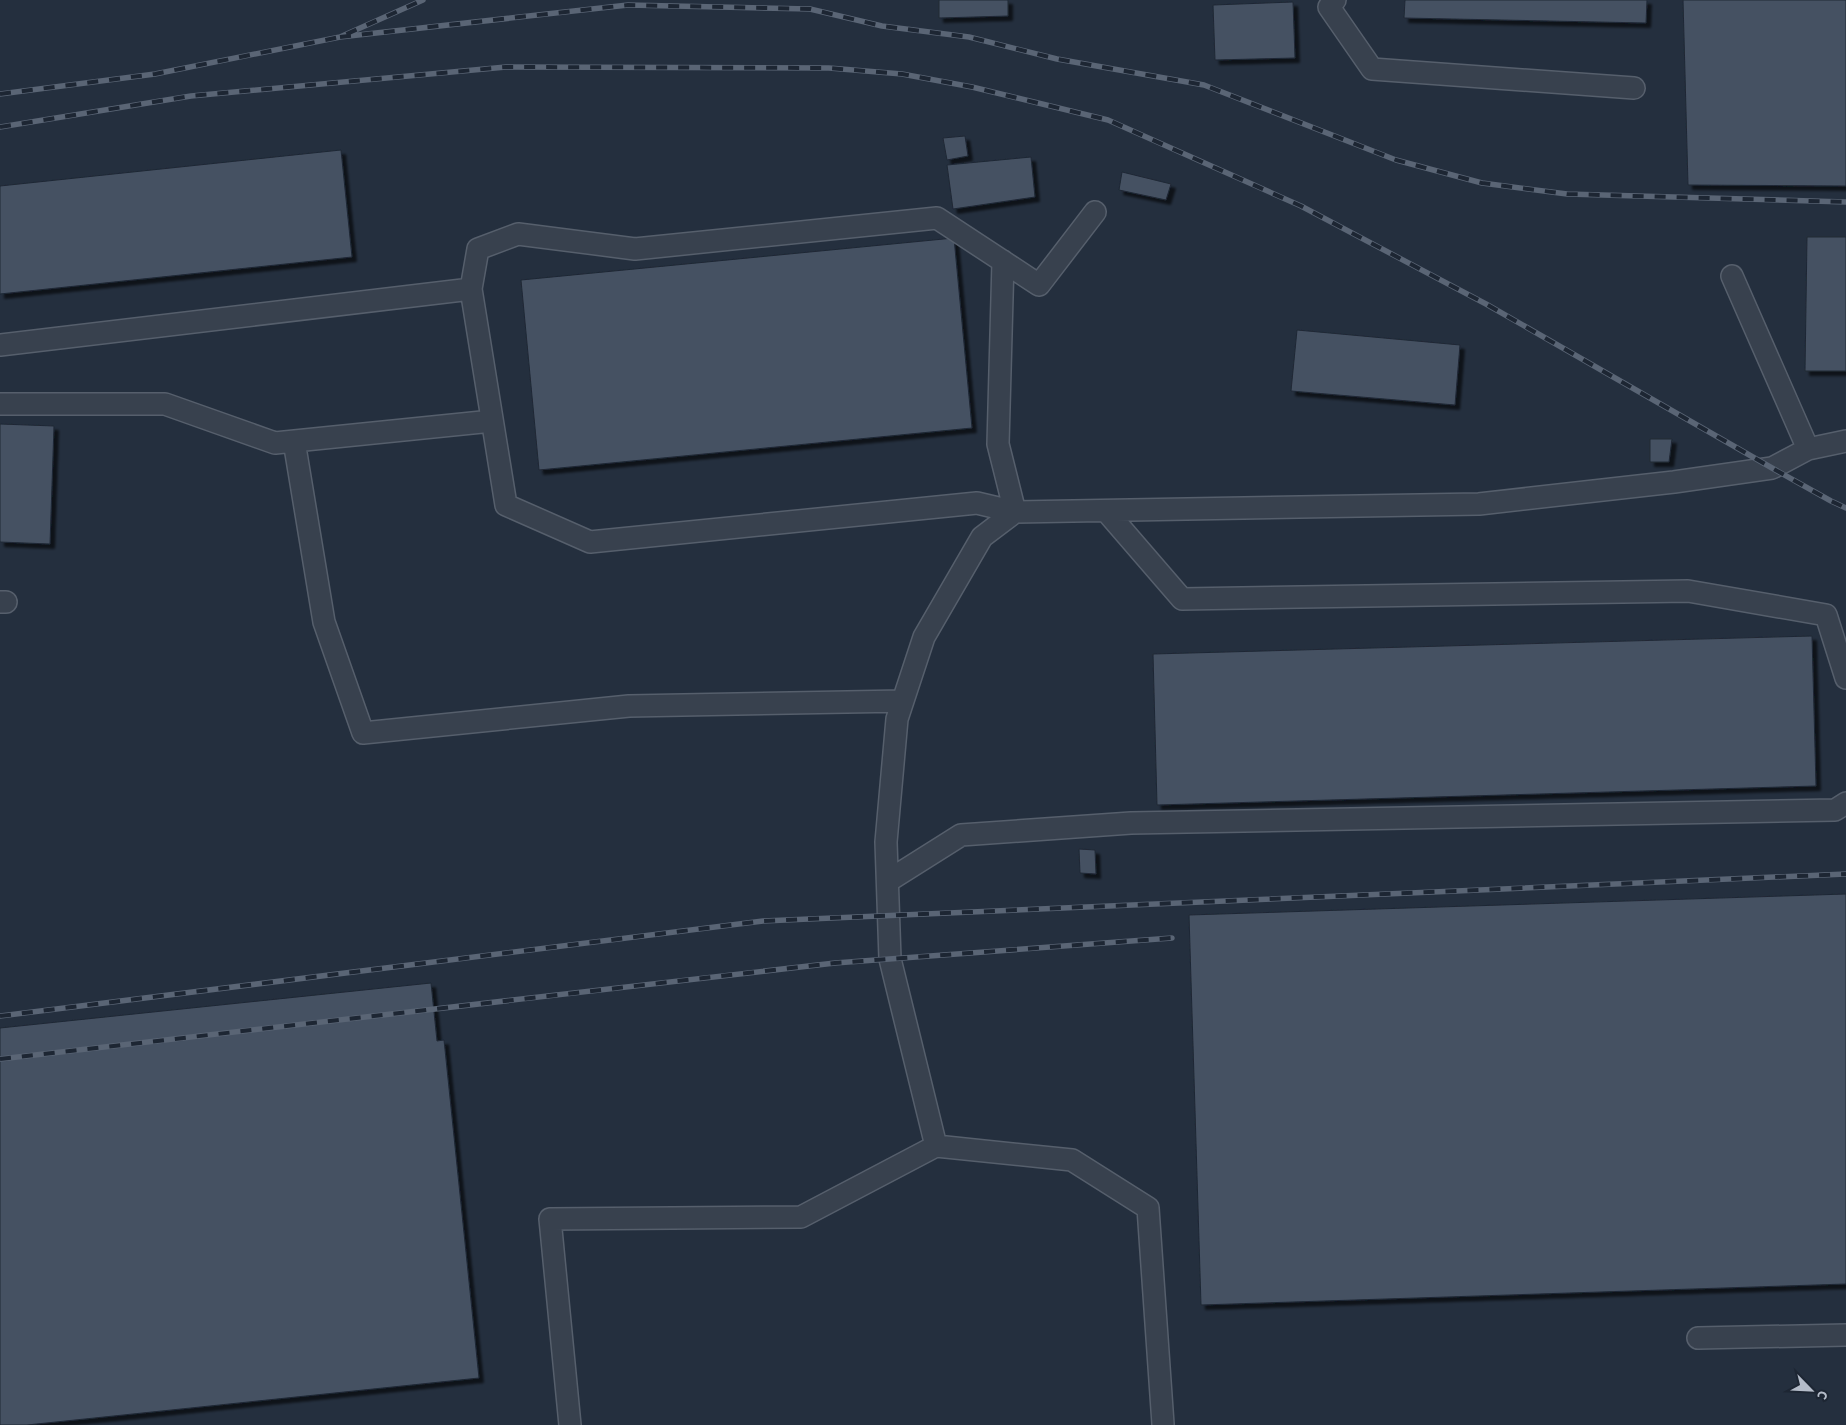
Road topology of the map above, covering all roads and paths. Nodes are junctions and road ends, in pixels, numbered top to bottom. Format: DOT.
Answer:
graph roads {
  1 [pos="1335,0"];
  2 [pos="1634,88"];
  3 [pos="1095,212"];
  4 [pos="1002,261"];
  5 [pos="1732,276"];
  6 [pos="471,289"];
  7 [pos="0,344"];
  8 [pos="0,404"];
  9 [pos="492,421"];
  10 [pos="294,441"];
  11 [pos="1846,442"];
  12 [pos="1808,449"];
  13 [pos="1106,510"];
  14 [pos="1015,512"];
  15 [pos="1846,678"];
  16 [pos="903,701"];
  17 [pos="1846,803"];
  18 [pos="888,881"];
  19 [pos="936,1146"];
  20 [pos="1846,1335"];
  21 [pos="1698,1338"];
  22 [pos="1163,1424"];
  23 [pos="570,1425"];
  1 -- 2 [label="lane"];
  3 -- 4 [label="lane"];
  4 -- 6 [label="lane"];
  4 -- 14 [label="lane"];
  5 -- 12 [label="lane"];
  6 -- 7 [label="lane"];
  6 -- 9 [label="lane"];
  8 -- 10 [label="lane"];
  9 -- 10 [label="lane"];
  9 -- 14 [label="lane"];
  10 -- 16 [label="lane"];
  11 -- 12 [label="lane"];
  12 -- 13 [label="lane"];
  13 -- 14 [label="lane"];
  13 -- 15 [label="lane"];
  14 -- 16 [label="lane"];
  16 -- 18 [label="lane"];
  17 -- 18 [label="lane"];
  18 -- 19 [label="lane"];
  19 -- 22 [label="lane"];
  19 -- 23 [label="lane"];
  20 -- 21 [label="lane"];
}
